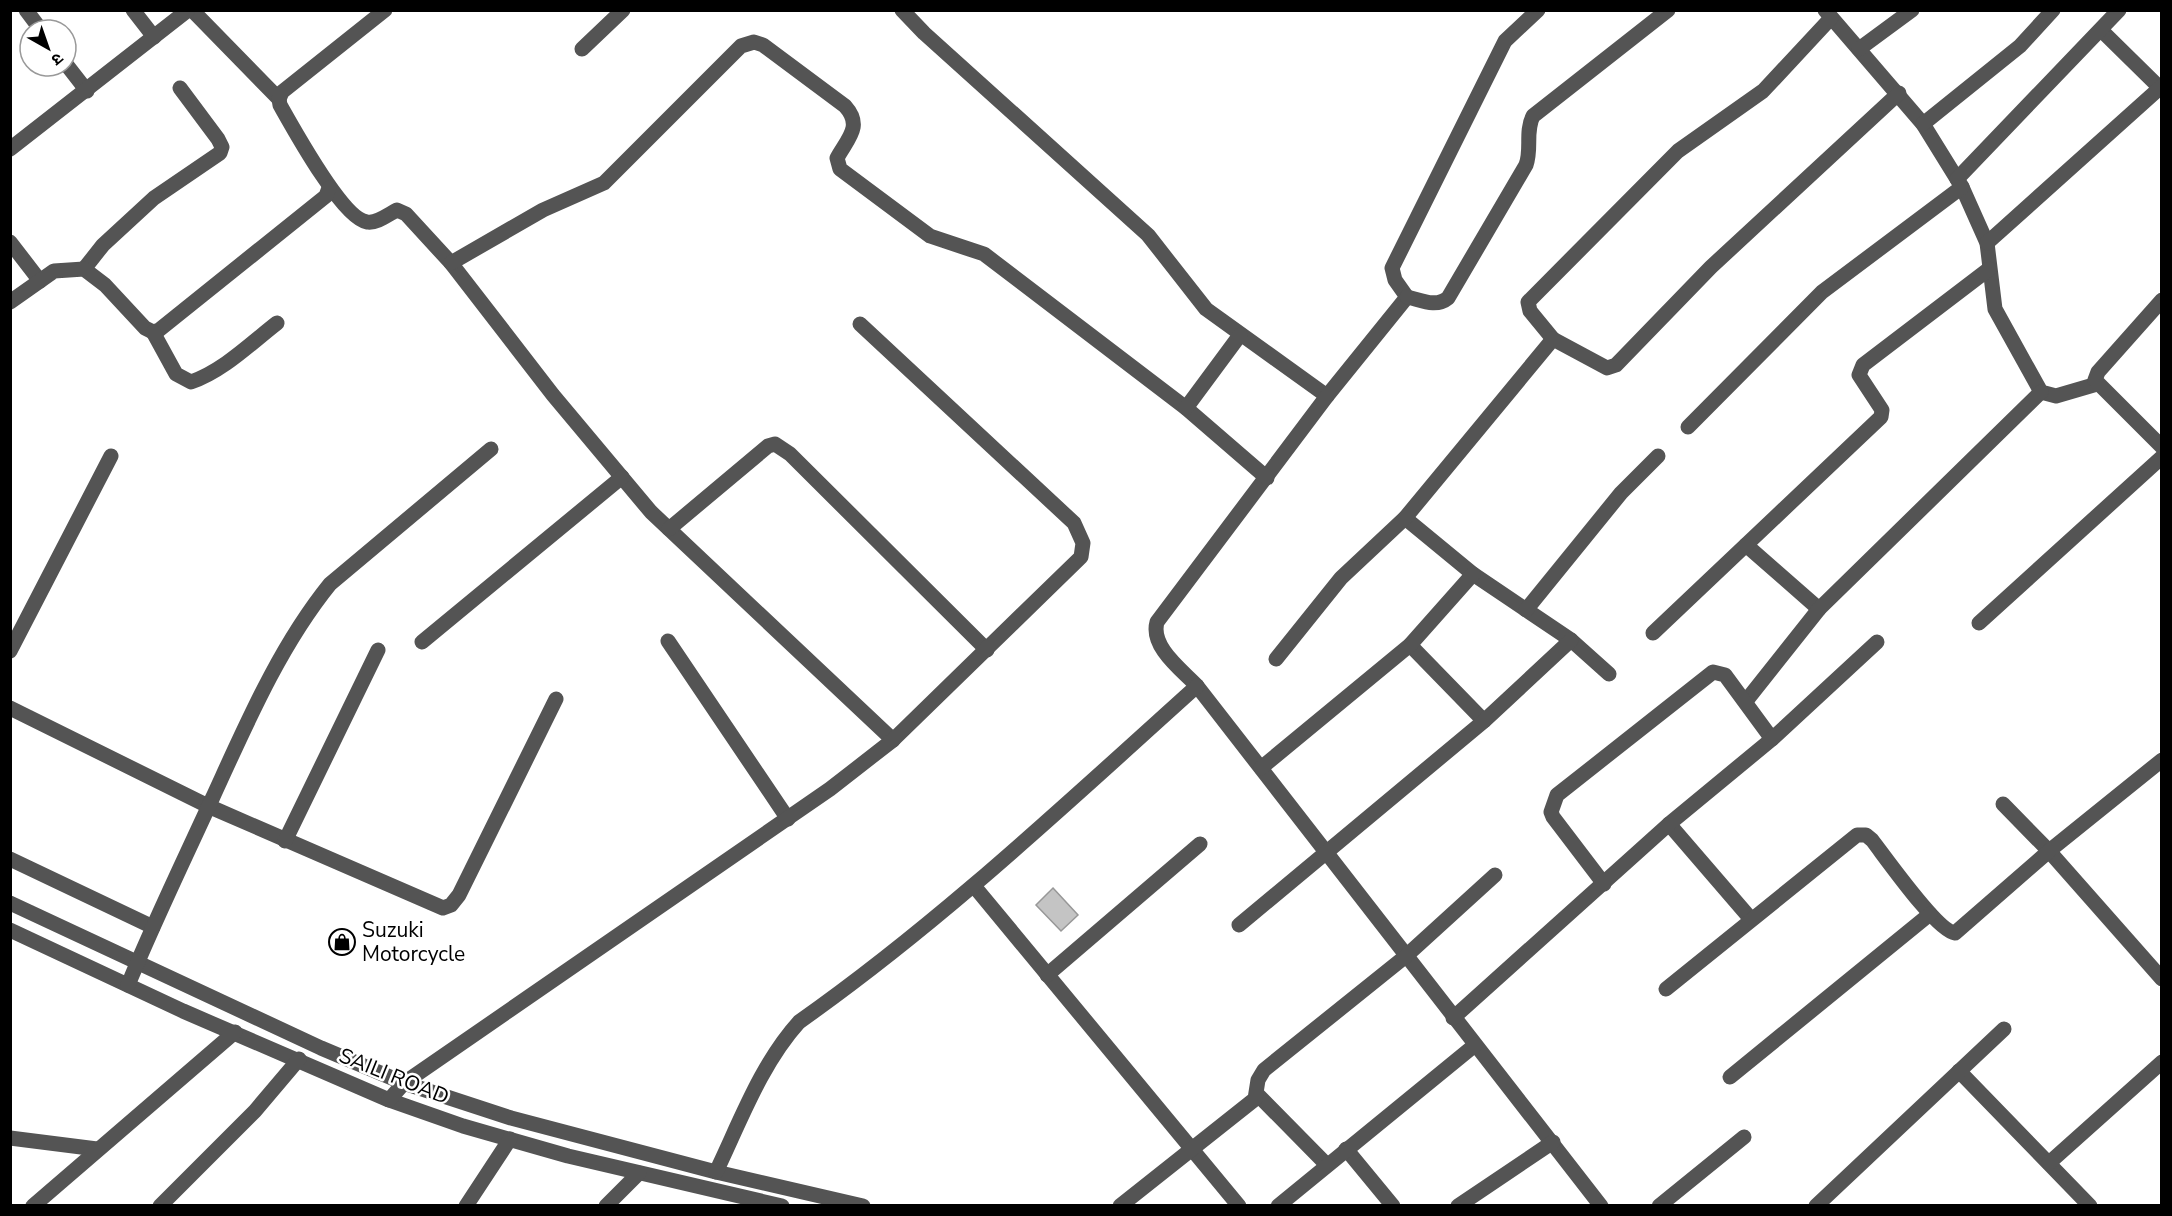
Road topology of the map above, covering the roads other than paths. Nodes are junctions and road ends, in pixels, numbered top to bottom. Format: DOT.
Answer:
graph roads {
  1 [pos="133,10"];
  2 [pos="190,10"];
  3 [pos="385,10"];
  4 [pos="623,10"];
  5 [pos="902,10"];
  6 [pos="1538,10"];
  7 [pos="1668,10"];
  8 [pos="1912,10"];
  9 [pos="2053,10"];
  10 [pos="2119,10"];
  11 [pos="1827,13"];
  12 [pos="2101,30"];
  13 [pos="154,37"];
  14 [pos="582,49"];
  15 [pos="1859,49"];
  16 [pos="77,78"];
  17 [pos="180,88"];
  18 [pos="2161,88"];
  19 [pos="87,91"];
  20 [pos="1899,93"];
  21 [pos="279,99"];
  22 [pos="1923,124"];
  23 [pos="10,149"];
  24 [pos="1960,183"];
  25 [pos="328,188"];
  26 [pos="10,242"];
  27 [pos="1987,243"];
  28 [pos="450,262"];
  29 [pos="84,269"];
  30 [pos="1989,269"];
  31 [pos="40,281"];
  32 [pos="1407,297"];
  33 [pos="2162,300"];
  34 [pos="10,302"];
  35 [pos="277,323"];
  36 [pos="860,324"];
  37 [pos="153,332"];
  38 [pos="1240,335"];
  39 [pos="1553,339"];
  40 [pos="2097,384"];
  41 [pos="2041,392"];
  42 [pos="1328,396"];
  43 [pos="1186,408"];
  44 [pos="1688,427"];
  45 [pos="2162,447"];
  46 [pos="490,449"];
  47 [pos="111,456"];
  48 [pos="1658,456"];
  49 [pos="2162,458"];
  50 [pos="622,477"];
  51 [pos="1267,478"];
  52 [pos="1405,518"];
  53 [pos="669,529"];
  54 [pos="1746,545"];
  55 [pos="1473,574"];
  56 [pos="1819,609"];
  57 [pos="1526,610"];
  58 [pos="1978,623"];
  59 [pos="1653,633"];
  60 [pos="1571,640"];
  61 [pos="668,641"];
  62 [pos="422,642"];
  63 [pos="1877,642"];
  64 [pos="1410,645"];
  65 [pos="378,650"];
  66 [pos="987,650"];
  67 [pos="10,651"];
  68 [pos="1276,659"];
  69 [pos="1609,674"];
  70 [pos="1197,687"];
  71 [pos="556,699"];
  72 [pos="1746,700"];
  73 [pos="10,708"];
  74 [pos="1484,721"];
  75 [pos="1772,739"];
  76 [pos="893,741"];
  77 [pos="2162,760"];
  78 [pos="1261,768"];
  79 [pos="2003,804"];
  80 [pos="208,806"];
  81 [pos="788,819"];
  82 [pos="1669,824"];
  83 [pos="285,841"];
  84 [pos="1200,844"];
  85 [pos="2049,851"];
  86 [pos="1325,852"];
  87 [pos="10,859"];
  88 [pos="1495,875"];
  89 [pos="1604,884"];
  90 [pos="974,886"];
  91 [pos="10,903"];
  92 [pos="1930,914"];
  93 [pos="1750,918"];
  94 [pos="1239,926"];
  95 [pos="153,927"];
  96 [pos="10,930"];
  97 [pos="1406,956"];
  98 [pos="138,963"];
  99 [pos="1047,975"];
  100 [pos="2162,980"];
  101 [pos="128,985"];
  102 [pos="1666,989"];
  103 [pos="1453,1018"];
  104 [pos="2004,1029"];
  105 [pos="235,1032"];
  106 [pos="1475,1045"];
  107 [pos="299,1059"];
  108 [pos="2162,1062"];
  109 [pos="1959,1071"];
  110 [pos="1730,1077"];
  111 [pos="404,1083"];
  112 [pos="1258,1095"];
  113 [pos="389,1100"];
  114 [pos="1743,1137"];
  115 [pos="10,1138"];
  116 [pos="510,1139"];
  117 [pos="1553,1142"];
  118 [pos="97,1149"];
  119 [pos="1346,1149"];
  120 [pos="1192,1150"];
  121 [pos="2049,1162"];
  122 [pos="1327,1165"];
  123 [pos="716,1172"];
  124 [pos="639,1173"];
  125 [pos="33,1206"];
  126 [pos="160,1206"];
  127 [pos="466,1206"];
  128 [pos="606,1206"];
  129 [pos="782,1206"];
  130 [pos="863,1206"];
  131 [pos="1120,1206"];
  132 [pos="1239,1206"];
  133 [pos="1278,1206"];
  134 [pos="1393,1206"];
  135 [pos="1458,1206"];
  136 [pos="1601,1206"];
  137 [pos="1659,1206"];
  138 [pos="1816,1206"];
  139 [pos="2090,1206"];
  1 -- 13 [label="street"];
  2 -- 13 [label="street"];
  2 -- 21 [label="street"];
  3 -- 21 [label="street"];
  4 -- 14 [label="street"];
  5 -- 38 [label="street"];
  6 -- 32 [label="street"];
  7 -- 32 [label="street"];
  8 -- 15 [label="street"];
  9 -- 22 [label="street"];
  10 -- 12 [label="street"];
  11 -- 15 [label="street"];
  11 -- 39 [label="street"];
  12 -- 18 [label="street"];
  12 -- 24 [label="street"];
  13 -- 19 [label="street"];
  15 -- 20 [label="street"];
  16 -- 19 [label="street"];
  17 -- 29 [label="street"];
  18 -- 27 [label="street"];
  19 -- 23 [label="street"];
  20 -- 22 [label="street"];
  20 -- 39 [label="street"];
  21 -- 25 [label="street"];
  22 -- 24 [label="street"];
  24 -- 27 [label="street"];
  24 -- 44 [label="street"];
  25 -- 28 [label="street"];
  25 -- 37 [label="street"];
  26 -- 31 [label="street"];
  27 -- 30 [label="street"];
  28 -- 43 [label="street"];
  28 -- 50 [label="street"];
  29 -- 31 [label="street"];
  29 -- 37 [label="street"];
  30 -- 41 [label="street"];
  30 -- 54 [label="street"];
  31 -- 34 [label="street"];
  32 -- 42 [label="street"];
  33 -- 40 [label="street"];
  35 -- 37 [label="street"];
  36 -- 66 [label="street"];
  38 -- 42 [label="street"];
  38 -- 43 [label="street"];
  39 -- 52 [label="street"];
  40 -- 41 [label="street"];
  40 -- 45 [label="street"];
  41 -- 56 [label="street"];
  42 -- 51 [label="street"];
  43 -- 51 [label="street"];
  46 -- 80 [label="street"];
  47 -- 67 [label="street"];
  48 -- 57 [label="street"];
  49 -- 58 [label="street"];
  50 -- 53 [label="street"];
  50 -- 62 [label="street"];
  51 -- 70 [label="street"];
  52 -- 55 [label="street"];
  52 -- 68 [label="street"];
  53 -- 66 [label="street"];
  53 -- 76 [label="street"];
  54 -- 56 [label="street"];
  54 -- 59 [label="street"];
  55 -- 57 [label="street"];
  55 -- 64 [label="street"];
  56 -- 72 [label="street"];
  57 -- 60 [label="street"];
  60 -- 69 [label="street"];
  60 -- 74 [label="street"];
  61 -- 81 [label="street"];
  63 -- 75 [label="street"];
  64 -- 74 [label="street"];
  64 -- 78 [label="street"];
  65 -- 83 [label="street"];
  66 -- 76 [label="street"];
  70 -- 78 [label="street"];
  70 -- 90 [label="street"];
  71 -- 83 [label="street"];
  72 -- 75 [label="street"];
  72 -- 89 [label="street"];
  73 -- 80 [label="street"];
  74 -- 86 [label="street"];
  75 -- 82 [label="street"];
  76 -- 81 [label="street"];
  77 -- 85 [label="street"];
  78 -- 86 [label="street"];
  79 -- 85 [label="street"];
  80 -- 83 [label="street"];
  80 -- 95 [label="street"];
  81 -- 111 [label="street"];
  82 -- 89 [label="street"];
  82 -- 93 [label="street"];
  84 -- 99 [label="street"];
  85 -- 92 [label="street"];
  85 -- 100 [label="street"];
  86 -- 94 [label="street"];
  86 -- 97 [label="street"];
  87 -- 95 [label="street"];
  88 -- 97 [label="street"];
  89 -- 103 [label="street"];
  90 -- 99 [label="street"];
  90 -- 123 [label="street"];
  91 -- 98 [label="street"];
  92 -- 93 [label="street"];
  92 -- 110 [label="street"];
  93 -- 102 [label="street"];
  95 -- 98 [label="street"];
  96 -- 101 [label="street, SAILI ROAD"];
  97 -- 103 [label="street"];
  97 -- 112 [label="street"];
  98 -- 101 [label="street"];
  98 -- 111 [label="street"];
  99 -- 120 [label="street"];
  101 -- 105 [label="street, SAILI ROAD"];
  103 -- 106 [label="street"];
  104 -- 109 [label="street"];
  105 -- 107 [label="street, SAILI ROAD"];
  105 -- 118 [label="street"];
  106 -- 117 [label="street"];
  106 -- 119 [label="street"];
  107 -- 113 [label="street, SAILI ROAD"];
  107 -- 126 [label="street"];
  108 -- 121 [label="street"];
  109 -- 121 [label="street"];
  109 -- 138 [label="street"];
  111 -- 113 [label="street"];
  111 -- 123 [label="street"];
  112 -- 120 [label="street"];
  112 -- 122 [label="street"];
  113 -- 116 [label="street, SAILI ROAD"];
  114 -- 137 [label="street"];
  115 -- 118 [label="street"];
  116 -- 124 [label="street, SAILI ROAD"];
  116 -- 127 [label="street"];
  117 -- 135 [label="street"];
  117 -- 136 [label="street"];
  118 -- 125 [label="street"];
  119 -- 122 [label="street"];
  119 -- 134 [label="street"];
  120 -- 131 [label="street"];
  120 -- 132 [label="street"];
  121 -- 139 [label="street"];
  122 -- 133 [label="street"];
  123 -- 130 [label="street"];
  124 -- 128 [label="street"];
  124 -- 129 [label="street, SAILI ROAD"];
}
